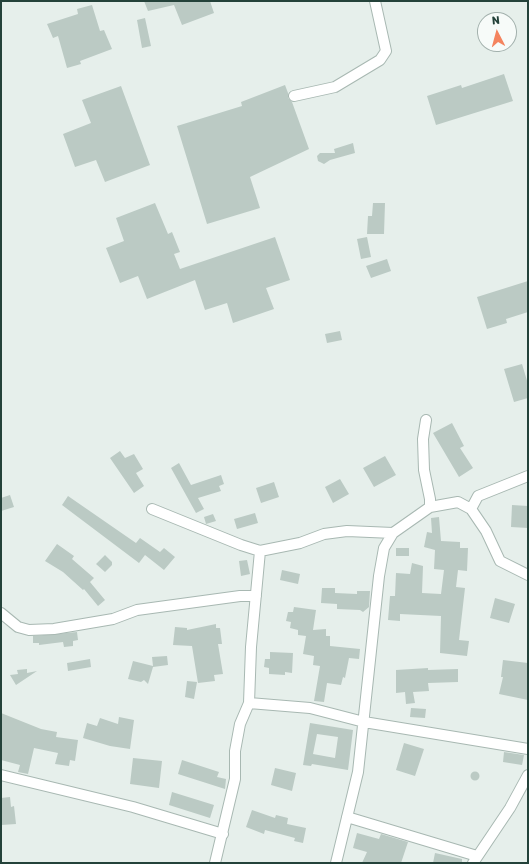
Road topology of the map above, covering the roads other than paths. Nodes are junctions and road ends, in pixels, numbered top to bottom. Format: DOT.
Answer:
graph roads {
  1 [pos="375,1"];
  2 [pos="294,96"];
  3 [pos="426,420"];
  4 [pos="528,476"];
  5 [pos="430,507"];
  6 [pos="152,509"];
  7 [pos="471,509"];
  8 [pos="393,533"];
  9 [pos="260,551"];
  10 [pos="528,575"];
  11 [pos="256,596"];
  12 [pos="1,613"];
  13 [pos="249,703"];
  14 [pos="364,722"];
  15 [pos="528,749"];
  16 [pos="528,775"];
  17 [pos="1,776"];
  18 [pos="347,817"];
  19 [pos="222,834"];
  20 [pos="475,859"];
  21 [pos="215,863"];
  22 [pos="336,863"];
  1 -- 2 [label="street"];
  3 -- 5 [label="street"];
  4 -- 7 [label="street"];
  5 -- 7 [label="street"];
  5 -- 8 [label="street"];
  6 -- 9 [label="street"];
  7 -- 10 [label="street"];
  8 -- 9 [label="street"];
  8 -- 14 [label="street"];
  9 -- 11 [label="street"];
  11 -- 12 [label="street"];
  11 -- 13 [label="street"];
  13 -- 14 [label="street"];
  13 -- 19 [label="street"];
  14 -- 15 [label="street"];
  14 -- 18 [label="street"];
  16 -- 20 [label="street"];
  17 -- 19 [label="street"];
  18 -- 20 [label="street"];
  18 -- 22 [label="street"];
  19 -- 21 [label="street"];
}
